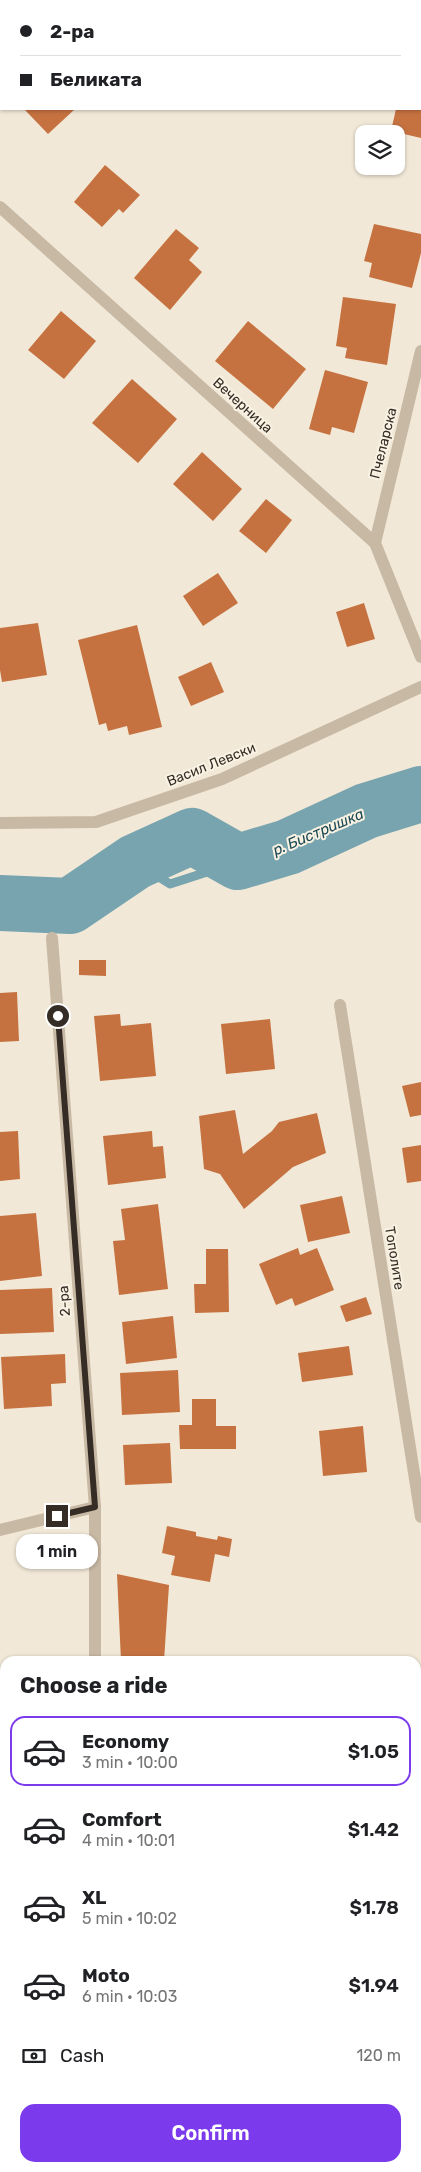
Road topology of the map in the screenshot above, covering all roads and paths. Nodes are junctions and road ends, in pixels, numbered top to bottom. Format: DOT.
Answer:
graph roads {
  1 [pos="0,207"];
  2 [pos="421,351"];
  3 [pos="375,543"];
  4 [pos="421,657"];
  5 [pos="421,687"];
  6 [pos="0,823"];
  7 [pos="52,938"];
  8 [pos="340,1005"];
  9 [pos="95,1507"];
  10 [pos="421,1516"];
  11 [pos="0,1530"];
  12 [pos="95,1656"];
  1 -- 3 [label="street, Вечерница"];
  2 -- 3 [label="street, Пчеларска"];
  3 -- 4 [label="street, Вечерница"];
  5 -- 6 [label="street, Васил Левски"];
  7 -- 9 [label="street, 2-ра"];
  8 -- 10 [label="street, Тополите"];
  9 -- 11 [label="street"];
  9 -- 12 [label="street, 2-ра"];
}
